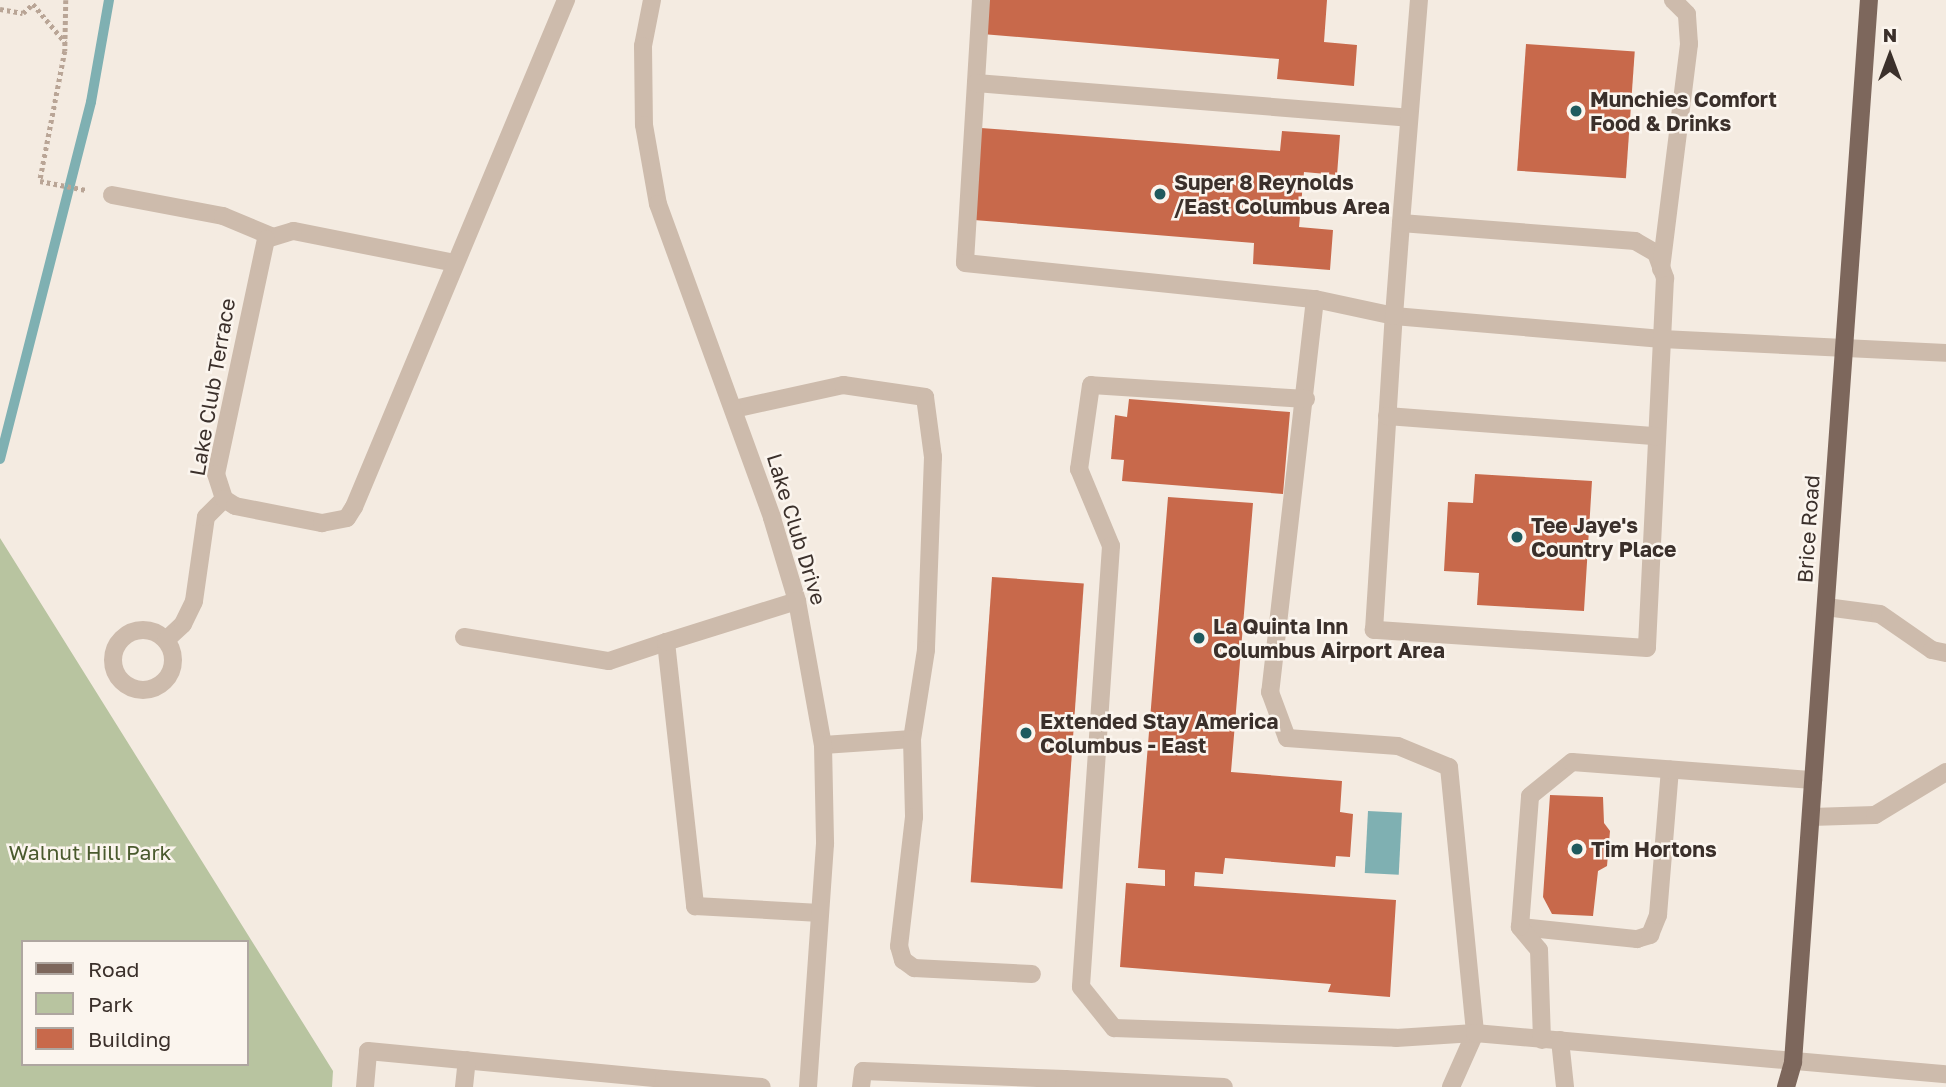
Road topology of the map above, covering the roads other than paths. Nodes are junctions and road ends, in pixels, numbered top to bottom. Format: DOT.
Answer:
graph roads {
  1 [pos="566,0"];
  2 [pos="652,0"];
  3 [pos="981,0"];
  4 [pos="1419,0"];
  5 [pos="1673,0"];
  6 [pos="1869,0"];
  7 [pos="976,83"];
  8 [pos="1409,118"];
  9 [pos="111,195"];
  10 [pos="1401,223"];
  11 [pos="271,236"];
  12 [pos="455,263"];
  13 [pos="1661,269"];
  14 [pos="1315,299"];
  15 [pos="1394,316"];
  16 [pos="1662,339"];
  17 [pos="1844,348"];
  18 [pos="1946,353"];
  19 [pos="1306,399"];
  20 [pos="734,409"];
  21 [pos="1387,416"];
  22 [pos="1656,436"];
  23 [pos="224,499"];
  24 [pos="797,601"];
  25 [pos="1826,607"];
  26 [pos="464,637"];
  27 [pos="166,640"];
  28 [pos="666,642"];
  29 [pos="1946,653"];
  30 [pos="912,739"];
  31 [pos="823,745"];
  32 [pos="1670,769"];
  33 [pos="1946,772"];
  34 [pos="1814,780"];
  35 [pos="1811,817"];
  36 [pos="820,913"];
  37 [pos="1520,927"];
  38 [pos="1032,974"];
  39 [pos="1475,1033"];
  40 [pos="1551,1040"];
  41 [pos="467,1060"];
  42 [pos="1794,1062"];
  43 [pos="560,1068"];
  44 [pos="1946,1074"];
  45 [pos="663,1083"];
  46 [pos="1064,1083"];
  47 [pos="365,1087"];
  48 [pos="464,1087"];
  49 [pos="559,1087"];
  50 [pos="762,1087"];
  51 [pos="808,1087"];
  52 [pos="861,1087"];
  53 [pos="1224,1087"];
  54 [pos="1451,1087"];
  55 [pos="1565,1087"];
  56 [pos="1786,1087"];
  57 [pos="1799,1087"];
  1 -- 12 [label="street, Lake Club Terrace"];
  2 -- 20 [label="street, Lake Club Drive"];
  3 -- 7 [label="street"];
  4 -- 8 [label="street"];
  5 -- 13 [label="street"];
  6 -- 17 [label="main road, Brice Road"];
  7 -- 8 [label="street"];
  7 -- 14 [label="street"];
  8 -- 10 [label="street"];
  9 -- 11 [label="street"];
  10 -- 13 [label="street"];
  10 -- 15 [label="street"];
  11 -- 12 [label="street"];
  11 -- 23 [label="street, Lake Club Terrace"];
  12 -- 23 [label="street, Lake Club Terrace"];
  13 -- 16 [label="street"];
  14 -- 15 [label="street"];
  14 -- 19 [label="street"];
  15 -- 16 [label="street"];
  15 -- 21 [label="street"];
  16 -- 17 [label="street"];
  16 -- 22 [label="street"];
  17 -- 18 [label="street"];
  17 -- 25 [label="main road, Brice Road"];
  19 -- 39 [label="street"];
  19 -- 39 [label="street"];
  20 -- 24 [label="street, Lake Club Drive"];
  20 -- 30 [label="street"];
  21 -- 22 [label="street"];
  21 -- 22 [label="street"];
  23 -- 27 [label="street"];
  24 -- 28 [label="street"];
  24 -- 31 [label="street, Lake Club Drive"];
  25 -- 29 [label="street"];
  25 -- 34 [label="main road, Brice Road"];
  26 -- 28 [label="street"];
  28 -- 36 [label="street"];
  30 -- 31 [label="street"];
  30 -- 38 [label="street"];
  31 -- 36 [label="street, Lake Club Drive"];
  32 -- 34 [label="street"];
  32 -- 37 [label="street"];
  32 -- 37 [label="street"];
  33 -- 35 [label="street"];
  34 -- 35 [label="main road, Brice Road"];
  35 -- 42 [label="main road, Brice Road"];
  36 -- 51 [label="street, Lake Club Drive"];
  37 -- 40 [label="street"];
  39 -- 40 [label="street"];
  39 -- 54 [label="street"];
  40 -- 42 [label="street"];
  40 -- 55 [label="street"];
  41 -- 43 [label="street"];
  41 -- 47 [label="street"];
  41 -- 48 [label="street"];
  42 -- 44 [label="street"];
  42 -- 56 [label="main road, Brice Road"];
  42 -- 57 [label="main road, Brice Road"];
  43 -- 45 [label="street"];
  43 -- 49 [label="street"];
  45 -- 50 [label="street"];
  46 -- 52 [label="street"];
  46 -- 53 [label="street"];
}
